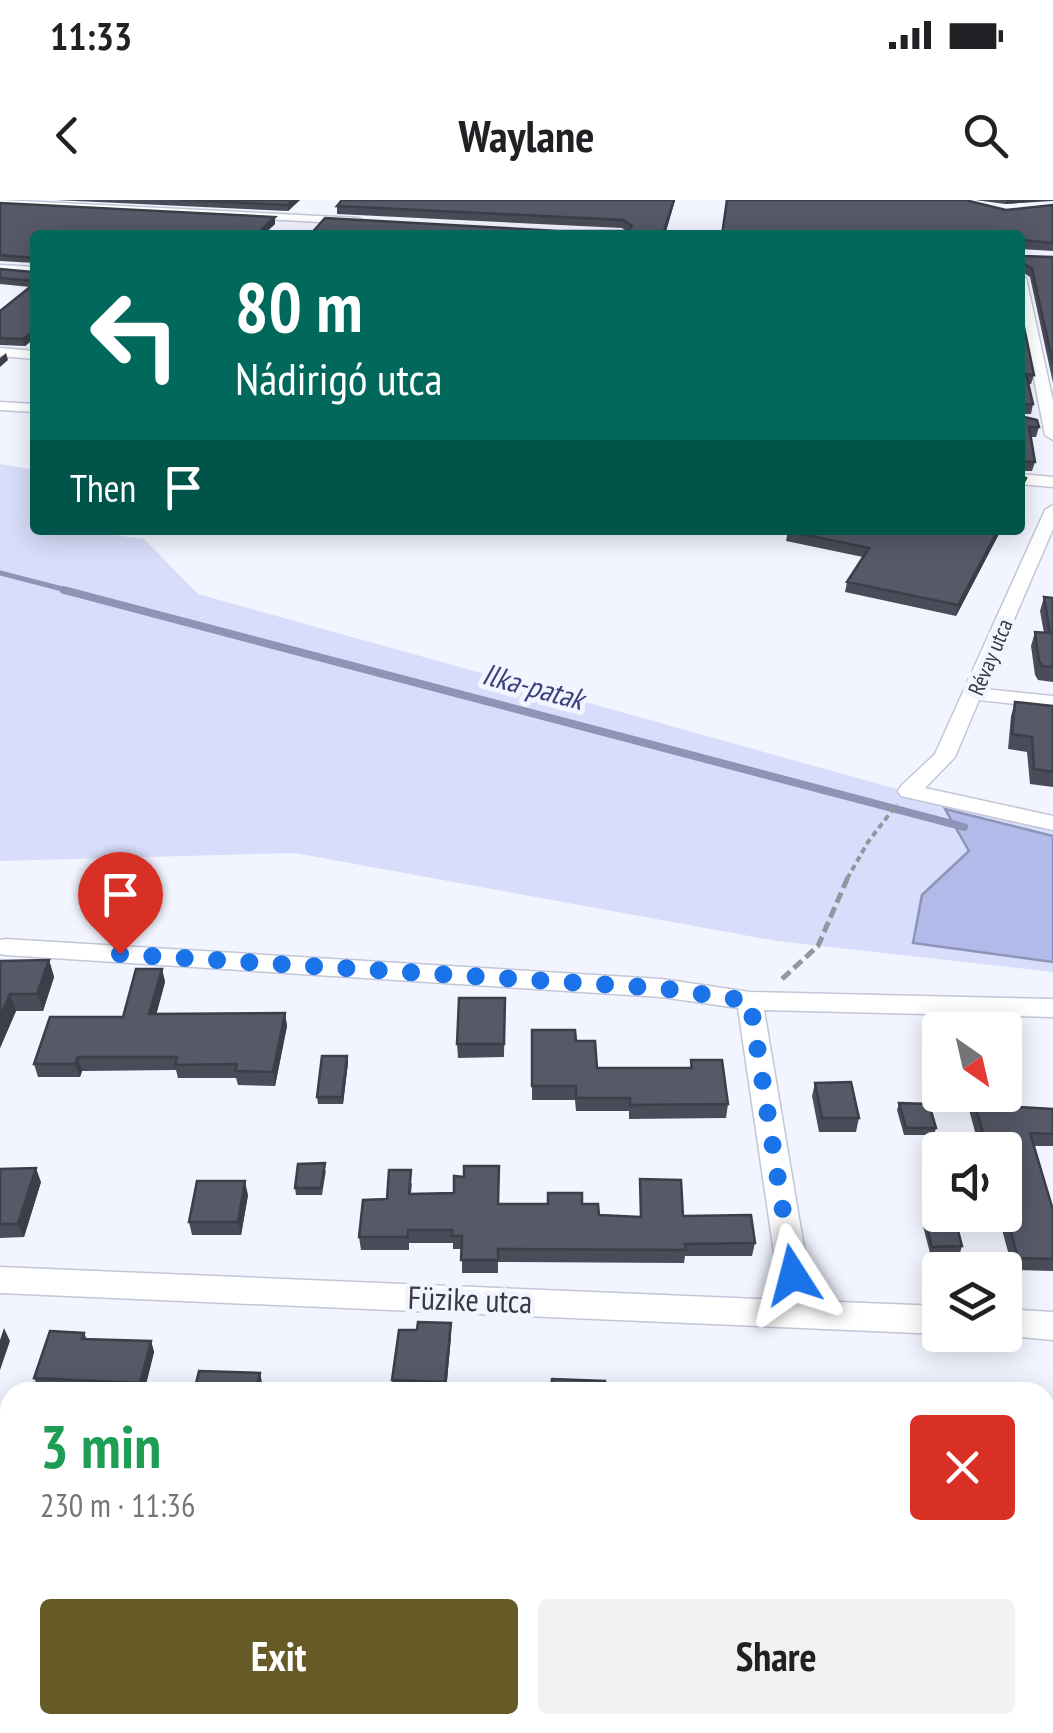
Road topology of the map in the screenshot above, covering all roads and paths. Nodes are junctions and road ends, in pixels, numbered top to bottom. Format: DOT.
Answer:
graph roads {
  1 [pos="242,200"];
  2 [pos="0,202"];
  3 [pos="226,214"];
  4 [pos="365,222"];
  5 [pos="214,225"];
  6 [pos="0,269"];
  7 [pos="30,271"];
  8 [pos="1025,330"];
  9 [pos="1053,331"];
  10 [pos="0,352"];
  11 [pos="30,354"];
  12 [pos="30,392"];
  13 [pos="8,406"];
  14 [pos="1048,426"];
  15 [pos="1025,479"];
  16 [pos="1053,482"];
  17 [pos="1053,510"];
  18 [pos="1046,546"];
  19 [pos="974,694"];
  20 [pos="1053,702"];
  21 [pos="908,790"];
  22 [pos="1053,823"];
  23 [pos="4,947"];
  24 [pos="750,1001"];
  25 [pos="1053,1008"];
  26 [pos="0,1280"];
  27 [pos="799,1314"];
  28 [pos="922,1319"];
  29 [pos="1022,1325"];
  30 [pos="1053,1326"];
  1 -- 3 [label="street"];
  2 -- 3 [label="street"];
  3 -- 4 [label="street"];
  3 -- 5 [label="street"];
  6 -- 7 [label="street"];
  8 -- 9 [label="street"];
  8 -- 14 [label="street"];
  10 -- 11 [label="street"];
  12 -- 13 [label="street"];
  15 -- 16 [label="street"];
  17 -- 18 [label="street, Révay utca"];
  18 -- 19 [label="street, Révay utca"];
  19 -- 20 [label="street"];
  19 -- 21 [label="street, Révay utca"];
  21 -- 22 [label="street"];
  21 -- 24 [label="path"];
  23 -- 24 [label="street"];
  24 -- 25 [label="street"];
  24 -- 27 [label="street"];
  26 -- 27 [label="street, Füzike utca"];
  27 -- 28 [label="street, Füzike utca"];
  29 -- 30 [label="street"];
}
